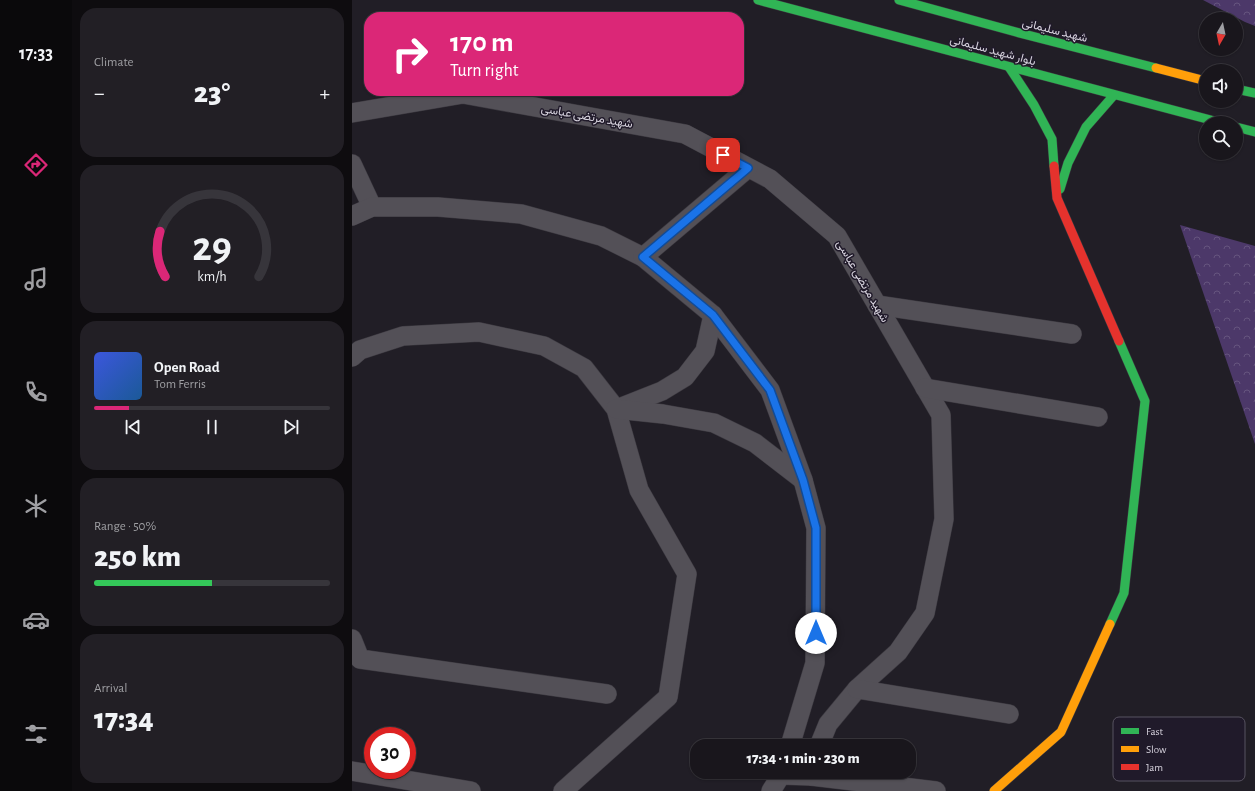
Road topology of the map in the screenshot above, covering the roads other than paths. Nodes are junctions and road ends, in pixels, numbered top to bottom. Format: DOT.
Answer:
graph roads {
  1 [pos="758,0"];
  2 [pos="899,0"];
  3 [pos="1009,67"];
  4 [pos="1199,79"];
  5 [pos="1243,90"];
  6 [pos="1255,93"];
  7 [pos="1114,95"];
  8 [pos="451,96"];
  9 [pos="474,96"];
  10 [pos="352,113"];
  11 [pos="1199,117"];
  12 [pos="1243,129"];
  13 [pos="1255,132"];
  14 [pos="352,164"];
  15 [pos="748,168"];
  16 [pos="1057,198"];
  17 [pos="372,207"];
  18 [pos="352,216"];
  19 [pos="643,257"];
  20 [pos="877,305"];
  21 [pos="713,315"];
  22 [pos="1072,334"];
  23 [pos="352,357"];
  24 [pos="925,388"];
  25 [pos="616,409"];
  26 [pos="1098,417"];
  27 [pos="803,480"];
  28 [pos="352,639"];
  29 [pos="857,689"];
  30 [pos="607,694"];
  31 [pos="1009,714"];
  32 [pos="792,739"];
  33 [pos="822,739"];
  34 [pos="352,772"];
  35 [pos="779,779"];
  36 [pos="848,779"];
  37 [pos="471,791"];
  38 [pos="563,791"];
  39 [pos="771,791"];
  40 [pos="936,791"];
  41 [pos="994,791"];
  1 -- 3 [label="street, بلوار شهید سلیمانی"];
  2 -- 4 [label="street, شهید سلیمانی"];
  3 -- 7 [label="street, بلوار شهید سلیمانی"];
  3 -- 16 [label="street"];
  5 -- 6 [label="street"];
  7 -- 11 [label="street, بلوار شهید سلیمانی"];
  7 -- 16 [label="street"];
  8 -- 10 [label="street, شهید مرتضی عباسی"];
  9 -- 15 [label="street, شهید مرتضی عباسی"];
  12 -- 13 [label="street"];
  14 -- 17 [label="street"];
  15 -- 19 [label="street"];
  15 -- 20 [label="street, شهید مرتضی عباسی"];
  16 -- 41 [label="street"];
  17 -- 18 [label="street"];
  17 -- 19 [label="street"];
  19 -- 21 [label="street"];
  20 -- 22 [label="street"];
  20 -- 24 [label="street, شهید مرتضی عباسی"];
  21 -- 25 [label="street"];
  21 -- 27 [label="street"];
  23 -- 25 [label="street"];
  24 -- 26 [label="street"];
  24 -- 29 [label="street, شهید مرتضی عباسی"];
  25 -- 27 [label="street"];
  25 -- 38 [label="street"];
  27 -- 32 [label="street"];
  28 -- 30 [label="street"];
  29 -- 31 [label="street"];
  29 -- 33 [label="street, شهید مرتضی عباسی"];
  34 -- 37 [label="street"];
  35 -- 39 [label="street"];
  36 -- 40 [label="street"];
}
